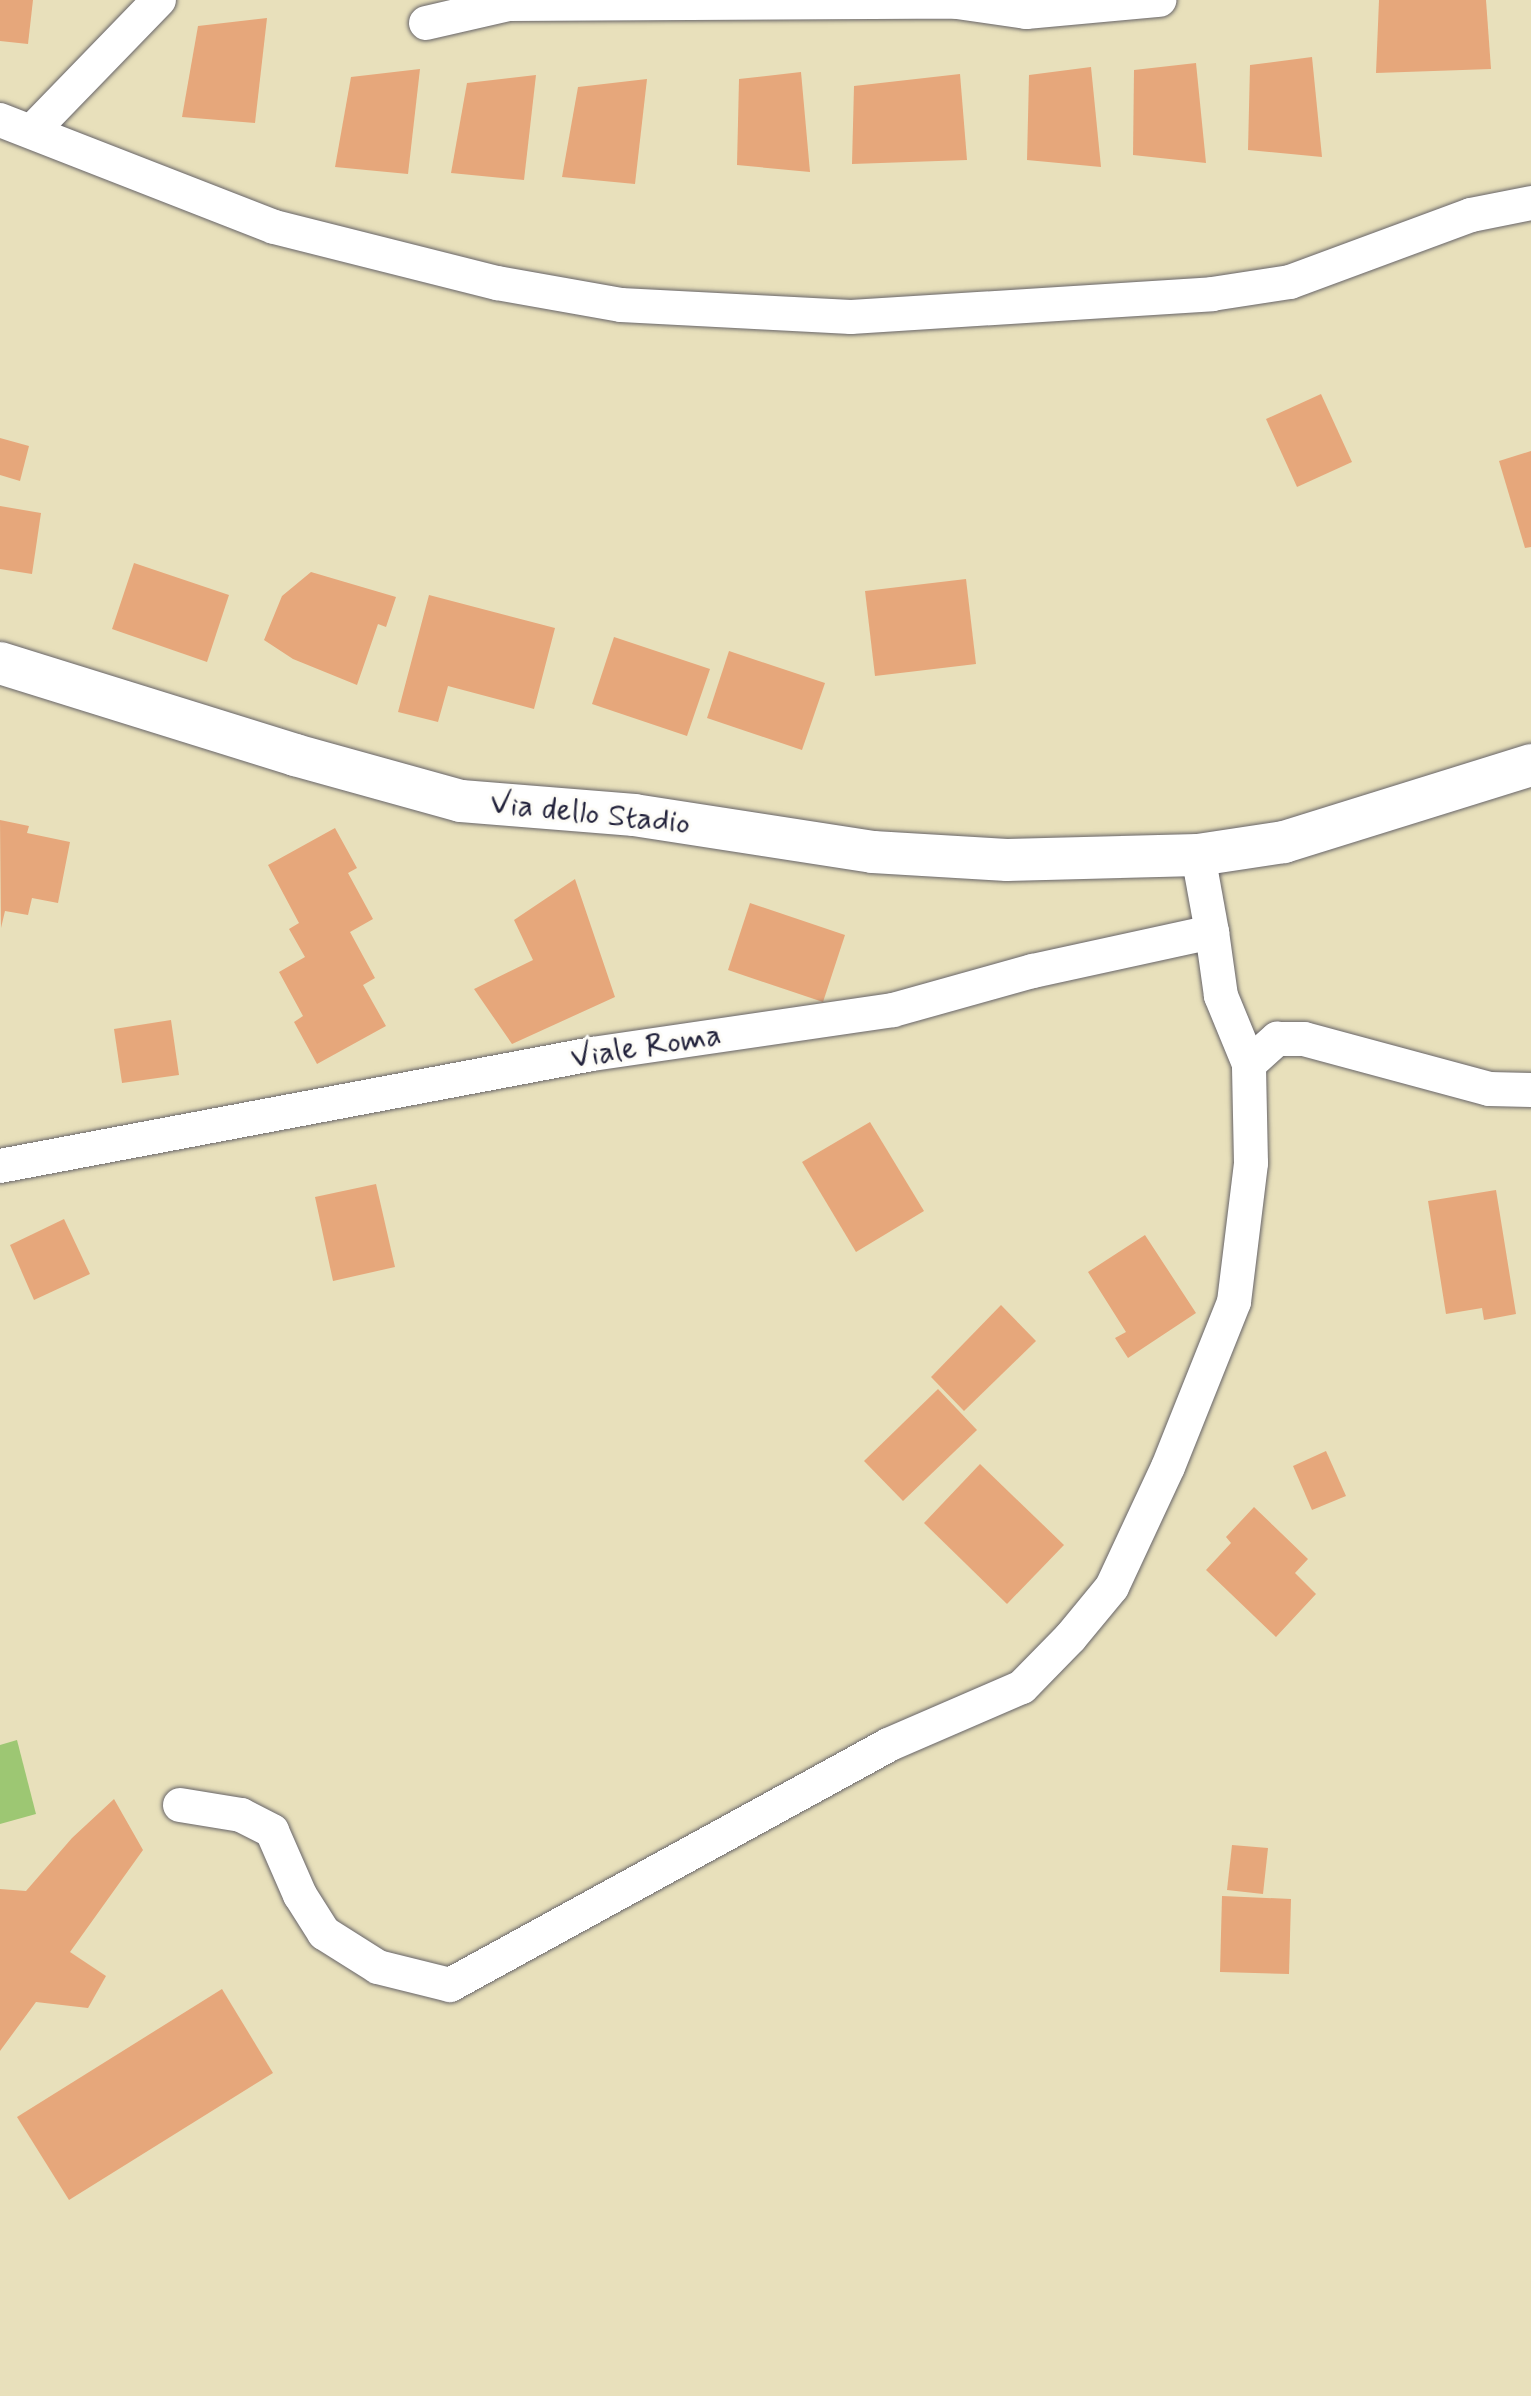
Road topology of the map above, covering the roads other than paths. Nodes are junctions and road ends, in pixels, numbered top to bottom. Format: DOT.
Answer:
graph roads {
  1 [pos="159,0"];
  2 [pos="1159,0"];
  3 [pos="508,2"];
  4 [pos="426,23"];
  5 [pos="0,120"];
  6 [pos="33,130"];
  7 [pos="1531,203"];
  8 [pos="0,663"];
  9 [pos="1531,765"];
  10 [pos="1198,855"];
  11 [pos="1212,932"];
  12 [pos="1249,1064"];
  13 [pos="1531,1090"];
  14 [pos="0,1166"];
  15 [pos="180,1805"];
  1 -- 6 [label="street"];
  2 -- 3 [label="street"];
  3 -- 4 [label="street"];
  5 -- 6 [label="street"];
  6 -- 7 [label="street"];
  8 -- 10 [label="street, Via dello Stadio"];
  9 -- 10 [label="street, Via dello Stadio"];
  10 -- 11 [label="street"];
  11 -- 12 [label="street"];
  11 -- 14 [label="street, Viale Roma"];
  12 -- 13 [label="street"];
  12 -- 15 [label="street"];
}
